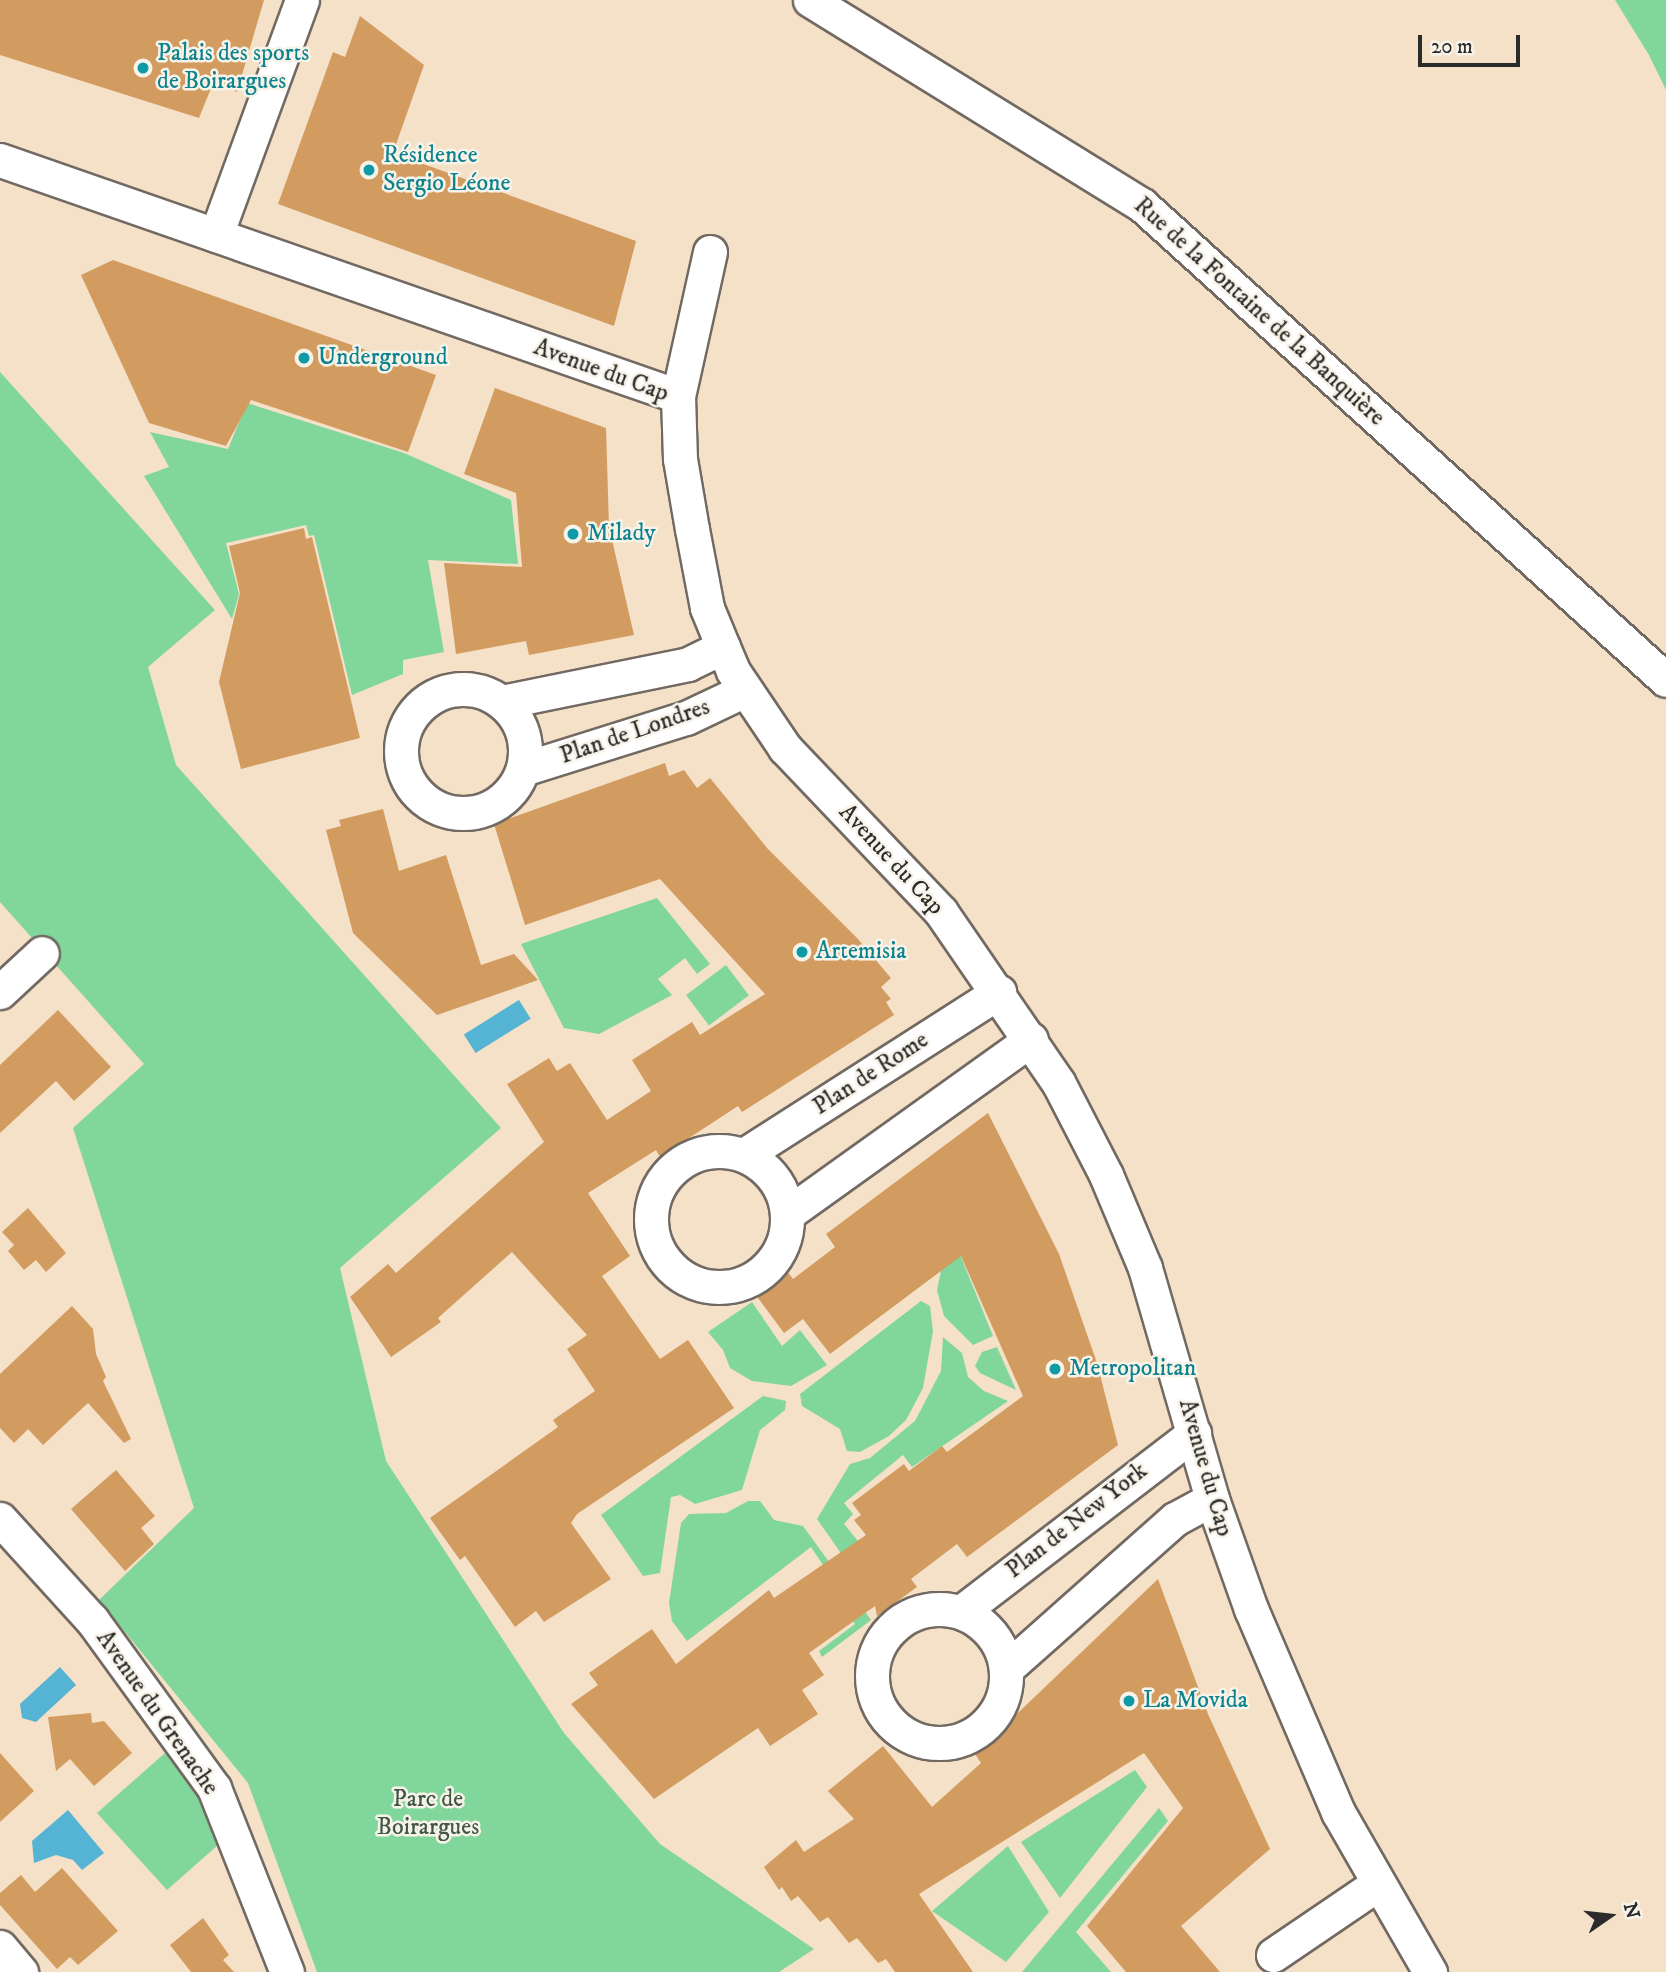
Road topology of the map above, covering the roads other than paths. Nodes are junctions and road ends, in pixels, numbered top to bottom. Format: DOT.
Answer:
graph roads {
  1 [pos="302,0"];
  2 [pos="810,0"];
  3 [pos="0,160"];
  4 [pos="216,235"];
  5 [pos="710,252"];
  6 [pos="678,396"];
  7 [pos="723,647"];
  8 [pos="1666,680"];
  9 [pos="745,690"];
  10 [pos="502,702"];
  11 [pos="523,769"];
  12 [pos="42,953"];
  13 [pos="0,992"];
  14 [pos="999,992"];
  15 [pos="1031,1039"];
  16 [pos="744,1155"];
  17 [pos="787,1214"];
  18 [pos="1194,1433"];
  19 [pos="1212,1499"];
  20 [pos="0,1519"];
  21 [pos="961,1612"];
  22 [pos="1006,1669"];
  23 [pos="1377,1885"];
  24 [pos="0,1947"];
  25 [pos="1273,1955"];
  26 [pos="21,1972"];
  27 [pos="287,1972"];
  28 [pos="1430,1972"];
  1 -- 4 [label="street"];
  2 -- 8 [label="street, Rue de la Fontaine de la Banquière"];
  3 -- 4 [label="street, Avenue du Cap"];
  4 -- 6 [label="street, Avenue du Cap"];
  5 -- 6 [label="street"];
  6 -- 7 [label="street, Avenue du Cap"];
  7 -- 9 [label="street, Avenue du Cap"];
  7 -- 10 [label="street, Plan de Londres"];
  9 -- 11 [label="street, Plan de Londres"];
  9 -- 14 [label="street, Avenue du Cap"];
  10 -- 11 [label="street, Plan de Londres"];
  10 -- 11 [label="street"];
  12 -- 13 [label="street"];
  14 -- 15 [label="street, Avenue du Cap"];
  14 -- 16 [label="street, Plan de Rome"];
  15 -- 17 [label="street"];
  15 -- 18 [label="street, Avenue du Cap"];
  16 -- 17 [label="street"];
  16 -- 17 [label="street"];
  18 -- 19 [label="street, Avenue du Cap"];
  18 -- 21 [label="street, Plan de New York"];
  19 -- 22 [label="street"];
  19 -- 23 [label="street, Avenue du Cap"];
  20 -- 27 [label="street, Avenue du Grenache"];
  21 -- 22 [label="street"];
  21 -- 22 [label="street"];
  23 -- 25 [label="street"];
  23 -- 28 [label="street, Avenue du Cap"];
  24 -- 26 [label="street"];
}
